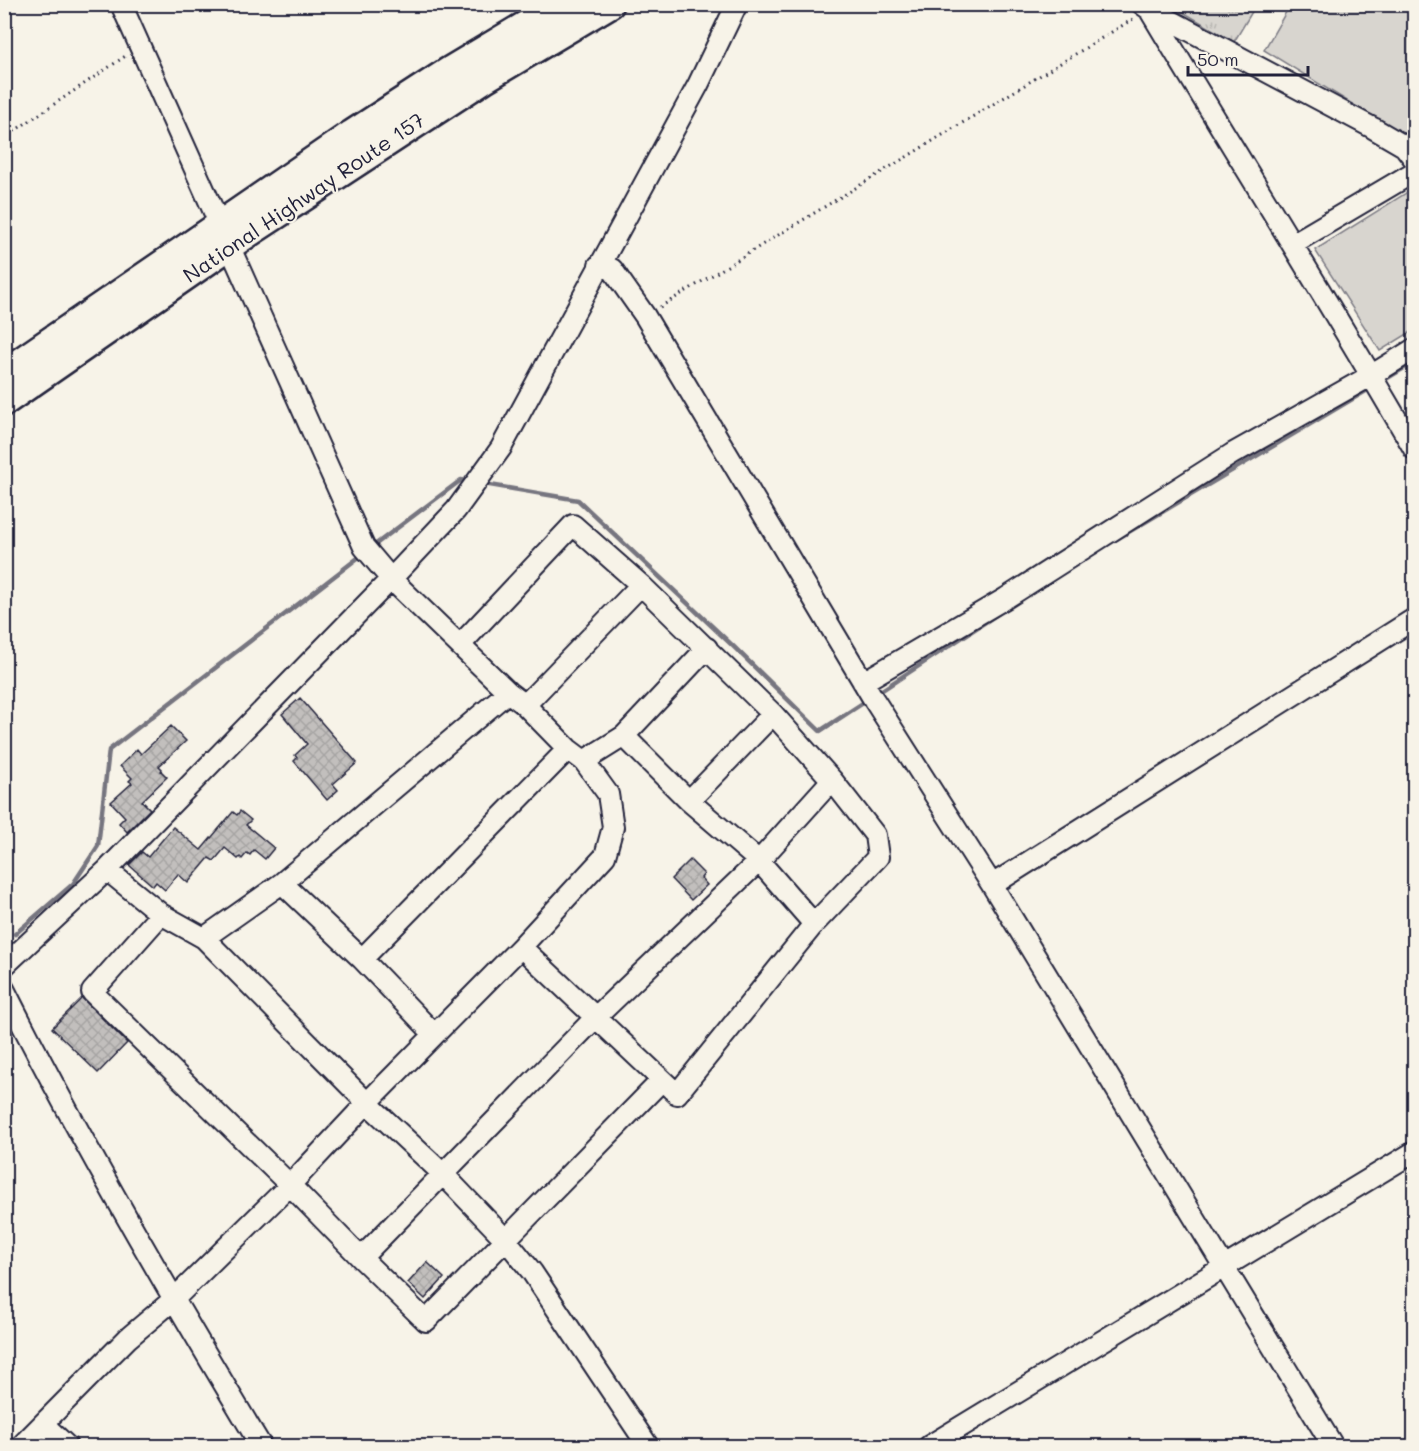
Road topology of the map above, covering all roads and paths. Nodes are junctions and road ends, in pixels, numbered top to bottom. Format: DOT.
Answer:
graph roads {
  1 [pos="121,4"];
  2 [pos="561,4"];
  3 [pos="610,4"];
  4 [pos="737,4"];
  5 [pos="1146,7"];
  6 [pos="139,46"];
  7 [pos="4,138"];
  8 [pos="1414,159"];
  9 [pos="1414,172"];
  10 [pos="224,236"];
  11 [pos="1292,244"];
  12 [pos="599,265"];
  13 [pos="645,316"];
  14 [pos="1414,349"];
  15 [pos="4,373"];
  16 [pos="1376,382"];
  17 [pos="4,402"];
  18 [pos="1414,449"];
  19 [pos="392,579"];
  20 [pos="640,585"];
  21 [pos="1414,619"];
  22 [pos="460,645"];
  23 [pos="707,648"];
  24 [pos="869,691"];
  25 [pos="508,692"];
  26 [pos="525,705"];
  27 [pos="773,714"];
  28 [pos="624,736"];
  29 [pos="568,749"];
  30 [pos="584,761"];
  31 [pos="832,780"];
  32 [pos="689,801"];
  33 [pos="759,861"];
  34 [pos="107,870"];
  35 [pos="282,883"];
  36 [pos="992,885"];
  37 [pos="161,914"];
  38 [pos="814,924"];
  39 [pos="204,938"];
  40 [pos="521,947"];
  41 [pos="362,959"];
  42 [pos="4,966"];
  43 [pos="4,989"];
  44 [pos="596,1017"];
  45 [pos="434,1034"];
  46 [pos="661,1081"];
  47 [pos="367,1103"];
  48 [pos="1414,1152"];
  49 [pos="442,1173"];
  50 [pos="290,1185"];
  51 [pos="507,1240"];
  52 [pos="361,1258"];
  53 [pos="1223,1268"];
  54 [pos="173,1300"];
  55 [pos="43,1424"];
  56 [pos="21,1446"];
  57 [pos="67,1446"];
  58 [pos="261,1446"];
  59 [pos="648,1446"];
  60 [pos="929,1446"];
  61 [pos="1333,1446"];
  1 -- 6 [label="street"];
  2 -- 10 [label="highway, National Highway Route 157"];
  3 -- 10 [label="highway, National Highway Route 157"];
  4 -- 12 [label="street"];
  5 -- 8 [label="street"];
  5 -- 11 [label="street"];
  5 -- 13 [label="path"];
  6 -- 7 [label="path"];
  6 -- 10 [label="street"];
  9 -- 11 [label="street"];
  10 -- 15 [label="highway, National Highway Route 157"];
  10 -- 17 [label="highway, National Highway Route 157"];
  10 -- 19 [label="street"];
  11 -- 16 [label="street"];
  12 -- 13 [label="street"];
  12 -- 19 [label="street"];
  13 -- 24 [label="street"];
  14 -- 16 [label="street"];
  16 -- 18 [label="street"];
  16 -- 24 [label="street"];
  19 -- 22 [label="street"];
  19 -- 34 [label="street"];
  20 -- 22 [label="street"];
  20 -- 23 [label="street"];
  20 -- 26 [label="street"];
  21 -- 36 [label="street"];
  22 -- 25 [label="street"];
  23 -- 27 [label="street"];
  23 -- 28 [label="street"];
  24 -- 36 [label="street"];
  25 -- 26 [label="street"];
  25 -- 35 [label="street"];
  26 -- 29 [label="street"];
  27 -- 31 [label="street"];
  27 -- 32 [label="street"];
  28 -- 30 [label="street"];
  28 -- 32 [label="street"];
  29 -- 30 [label="street"];
  29 -- 41 [label="street"];
  30 -- 40 [label="street"];
  31 -- 33 [label="street"];
  31 -- 38 [label="street"];
  32 -- 33 [label="street"];
  33 -- 38 [label="street"];
  33 -- 44 [label="street"];
  34 -- 37 [label="street"];
  34 -- 42 [label="street"];
  35 -- 39 [label="street"];
  35 -- 41 [label="street"];
  36 -- 53 [label="street"];
  37 -- 39 [label="street"];
  37 -- 50 [label="street"];
  38 -- 46 [label="street"];
  39 -- 47 [label="street"];
  40 -- 44 [label="street"];
  40 -- 45 [label="street"];
  41 -- 45 [label="street"];
  43 -- 54 [label="street"];
  44 -- 46 [label="street"];
  44 -- 49 [label="street"];
  45 -- 47 [label="street"];
  46 -- 51 [label="street"];
  47 -- 49 [label="street"];
  47 -- 50 [label="street"];
  48 -- 53 [label="street"];
  49 -- 51 [label="street"];
  49 -- 52 [label="street"];
  50 -- 52 [label="street"];
  50 -- 54 [label="street"];
  51 -- 52 [label="street"];
  51 -- 59 [label="street"];
  53 -- 60 [label="street"];
  53 -- 61 [label="street"];
  54 -- 55 [label="street"];
  54 -- 58 [label="street"];
  55 -- 56 [label="street"];
  55 -- 57 [label="street"];
}
